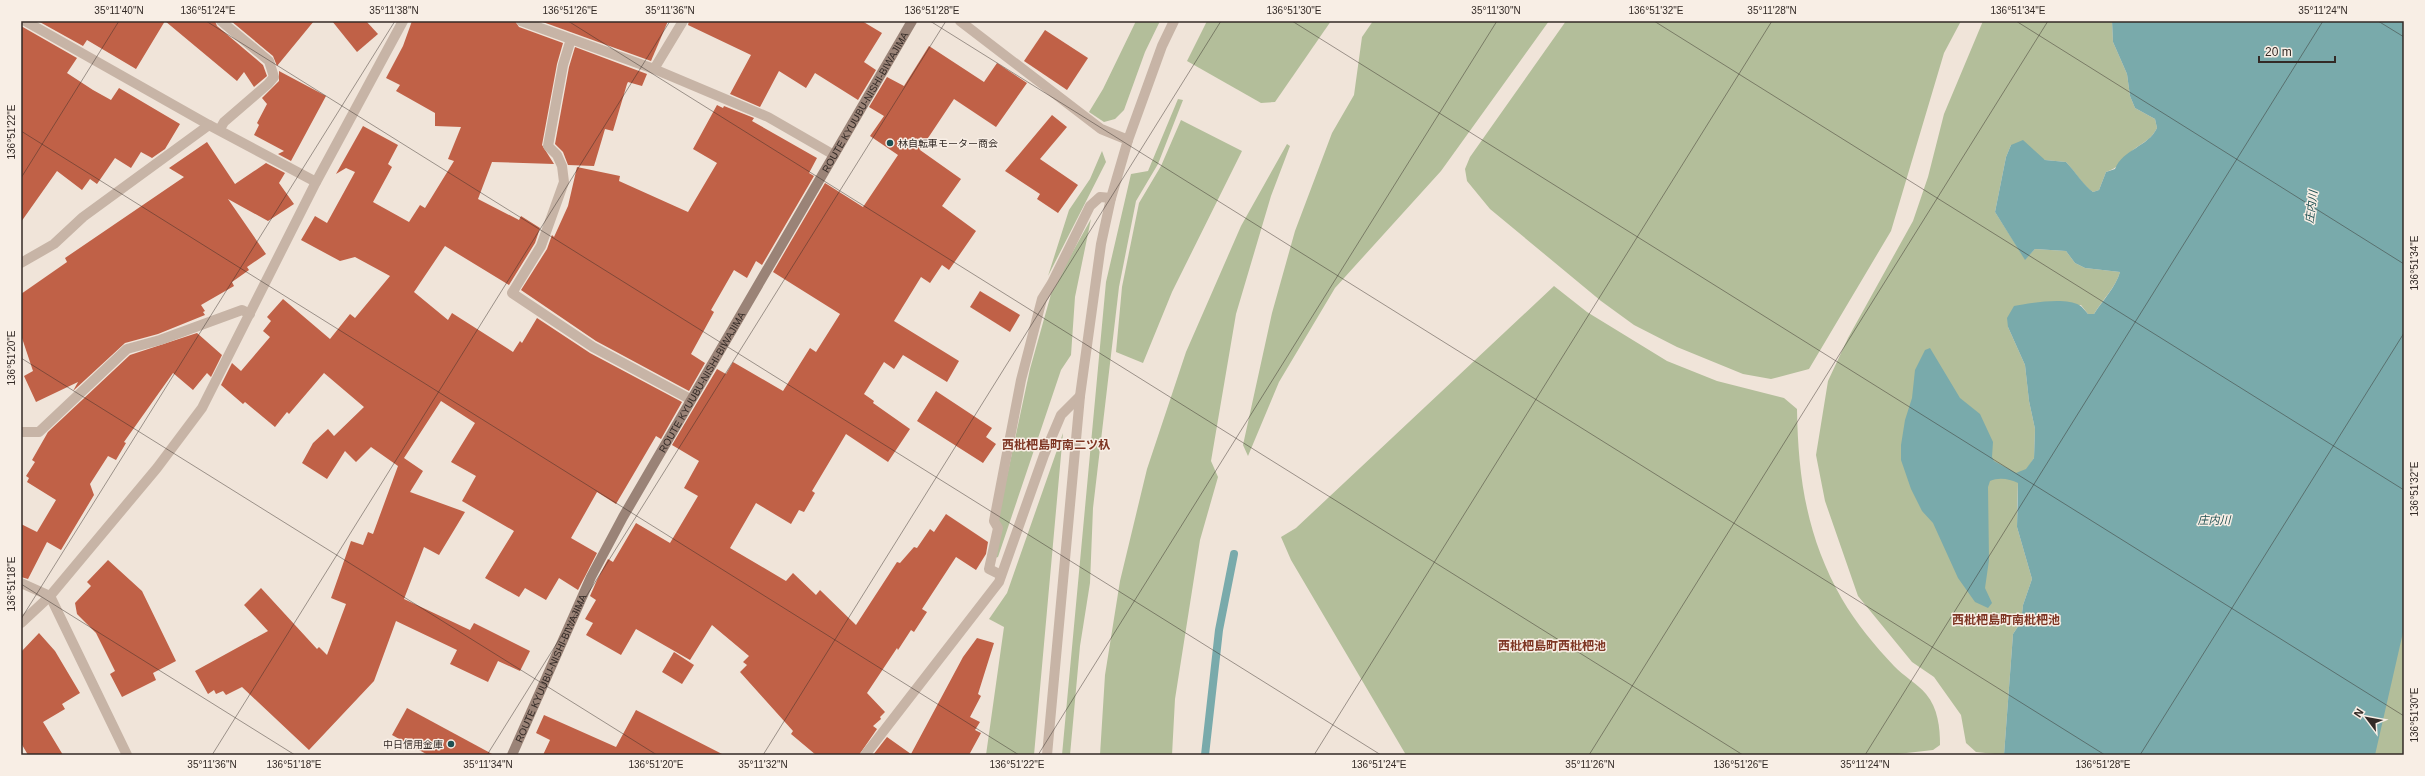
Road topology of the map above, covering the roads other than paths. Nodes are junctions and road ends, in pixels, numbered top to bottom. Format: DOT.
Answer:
graph roads {
  1 [pos="25,21"];
  2 [pos="221,21"];
  3 [pos="402,21"];
  4 [pos="521,21"];
  5 [pos="683,21"];
  6 [pos="912,21"];
  7 [pos="960,21"];
  8 [pos="1174,21"];
  9 [pos="571,39"];
  10 [pos="654,69"];
  11 [pos="209,125"];
  12 [pos="220,129"];
  13 [pos="1128,140"];
  14 [pos="834,155"];
  15 [pos="316,182"];
  16 [pos="1110,198"];
  17 [pos="21,263"];
  18 [pos="250,314"];
  19 [pos="1080,396"];
  20 [pos="690,399"];
  21 [pos="21,432"];
  22 [pos="1001,575"];
  23 [pos="21,583"];
  24 [pos="50,596"];
  25 [pos="21,623"];
  26 [pos="127,755"];
  27 [pos="512,755"];
  28 [pos="865,755"];
  29 [pos="1047,755"];
  1 -- 11 [label="street"];
  2 -- 12 [label="street"];
  3 -- 15 [label="street"];
  4 -- 9 [label="street"];
  5 -- 10 [label="street"];
  6 -- 14 [label="main road, ROUTE KYUUBU-NISHI-BIWAJIMA"];
  7 -- 13 [label="street"];
  8 -- 13 [label="street"];
  9 -- 10 [label="street"];
  9 -- 20 [label="street"];
  10 -- 14 [label="street"];
  11 -- 12 [label="street"];
  11 -- 17 [label="street"];
  12 -- 15 [label="street"];
  13 -- 16 [label="street"];
  14 -- 20 [label="main road, ROUTE KYUUBU-NISHI-BIWAJIMA"];
  15 -- 18 [label="street"];
  16 -- 19 [label="street"];
  16 -- 22 [label="street"];
  18 -- 21 [label="street"];
  18 -- 24 [label="street"];
  19 -- 22 [label="street"];
  19 -- 29 [label="street"];
  20 -- 27 [label="main road, ROUTE KYUUBU-NISHI-BIWAJIMA"];
  22 -- 28 [label="street"];
  23 -- 24 [label="street"];
  24 -- 25 [label="street"];
  24 -- 26 [label="street"];
}
